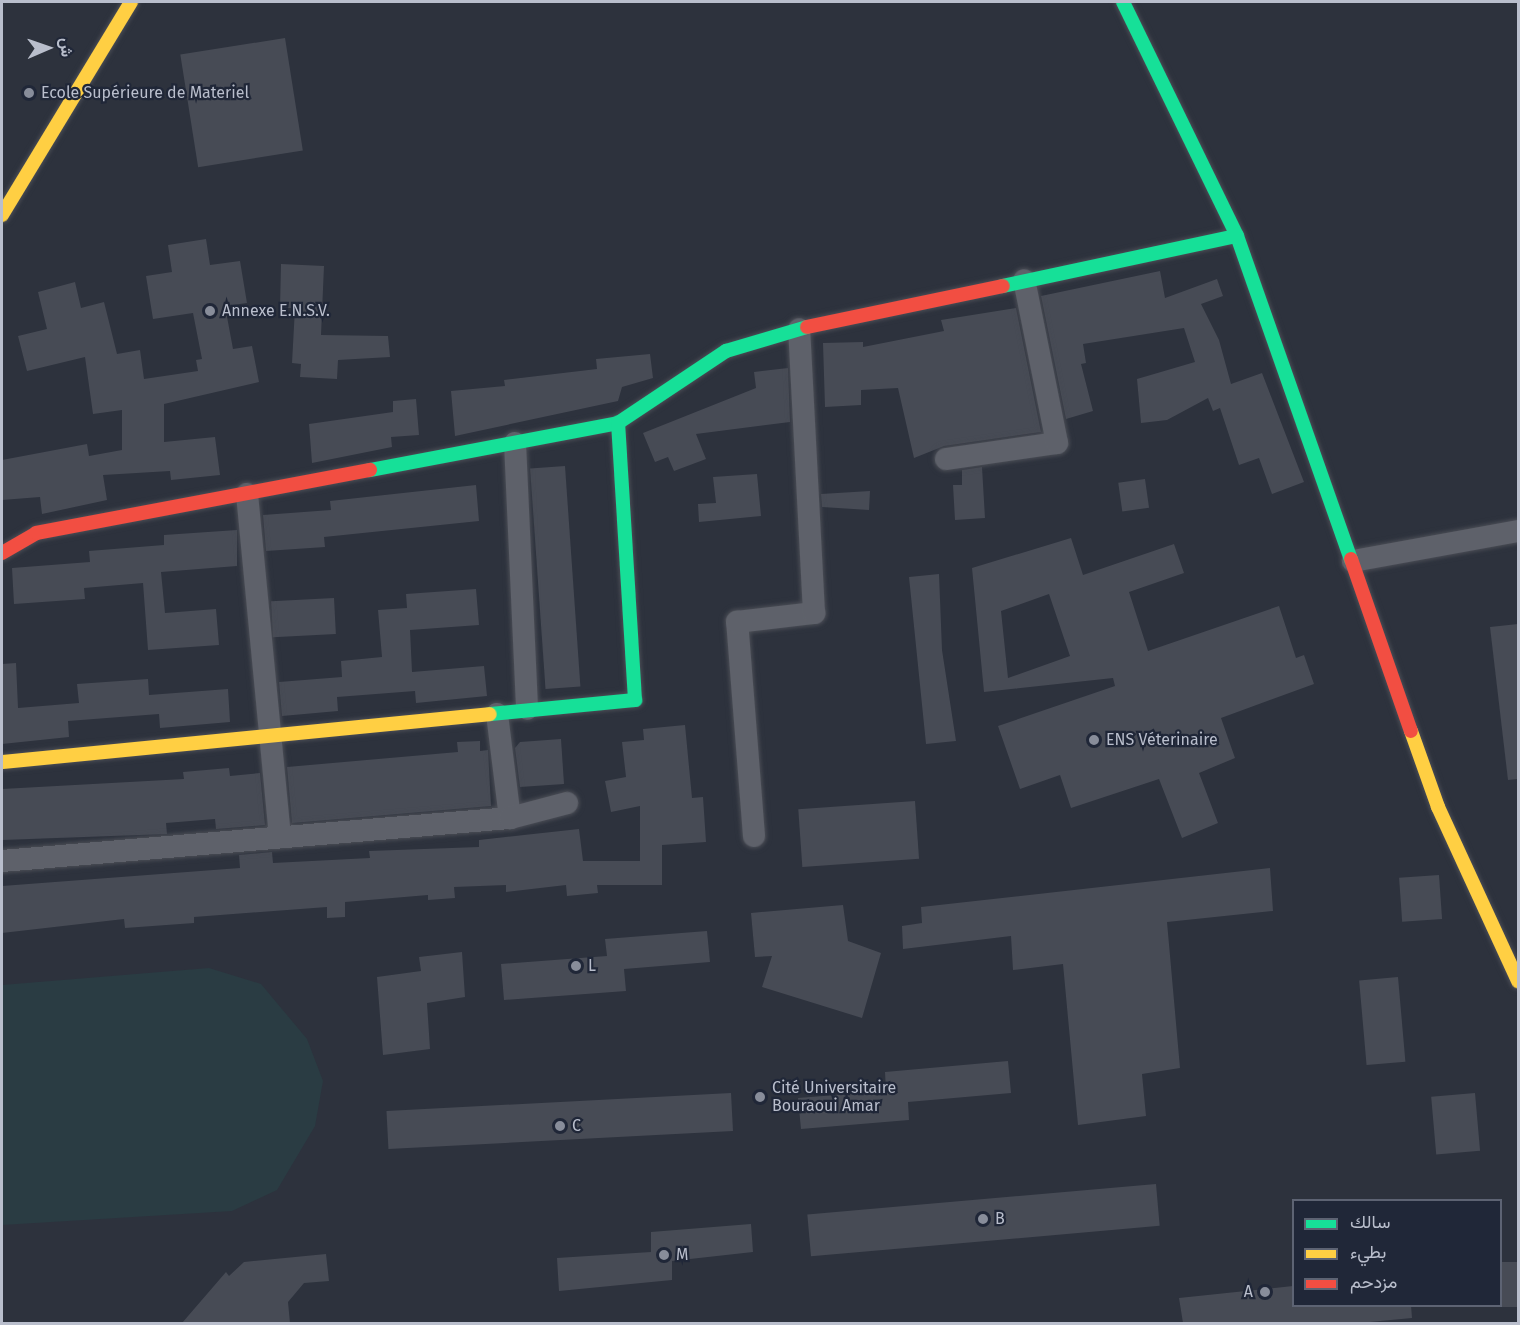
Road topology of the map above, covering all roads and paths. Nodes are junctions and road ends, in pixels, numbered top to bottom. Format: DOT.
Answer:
graph roads {
  1 [pos="131,2"];
  2 [pos="1123,2"];
  3 [pos="2,215"];
  4 [pos="1237,236"];
  5 [pos="1024,280"];
  6 [pos="799,329"];
  7 [pos="618,423"];
  8 [pos="515,443"];
  9 [pos="946,459"];
  10 [pos="247,494"];
  11 [pos="1518,531"];
  12 [pos="2,553"];
  13 [pos="1353,561"];
  14 [pos="526,709"];
  15 [pos="497,714"];
  16 [pos="268,735"];
  17 [pos="2,762"];
  18 [pos="567,803"];
  19 [pos="510,818"];
  20 [pos="280,836"];
  21 [pos="754,836"];
  22 [pos="2,861"];
  23 [pos="1518,981"];
  1 -- 3 [label="street"];
  2 -- 4 [label="street"];
  4 -- 5 [label="street"];
  4 -- 13 [label="street"];
  5 -- 6 [label="street"];
  5 -- 9 [label="street"];
  6 -- 7 [label="street"];
  6 -- 21 [label="street"];
  7 -- 8 [label="street"];
  7 -- 14 [label="street"];
  8 -- 10 [label="street"];
  8 -- 14 [label="street"];
  10 -- 12 [label="street"];
  10 -- 16 [label="street"];
  11 -- 13 [label="street"];
  13 -- 23 [label="street"];
  14 -- 15 [label="street"];
  15 -- 16 [label="street"];
  15 -- 19 [label="street"];
  16 -- 17 [label="street"];
  16 -- 20 [label="street"];
  18 -- 19 [label="street"];
  19 -- 20 [label="street"];
  20 -- 22 [label="street"];
}
